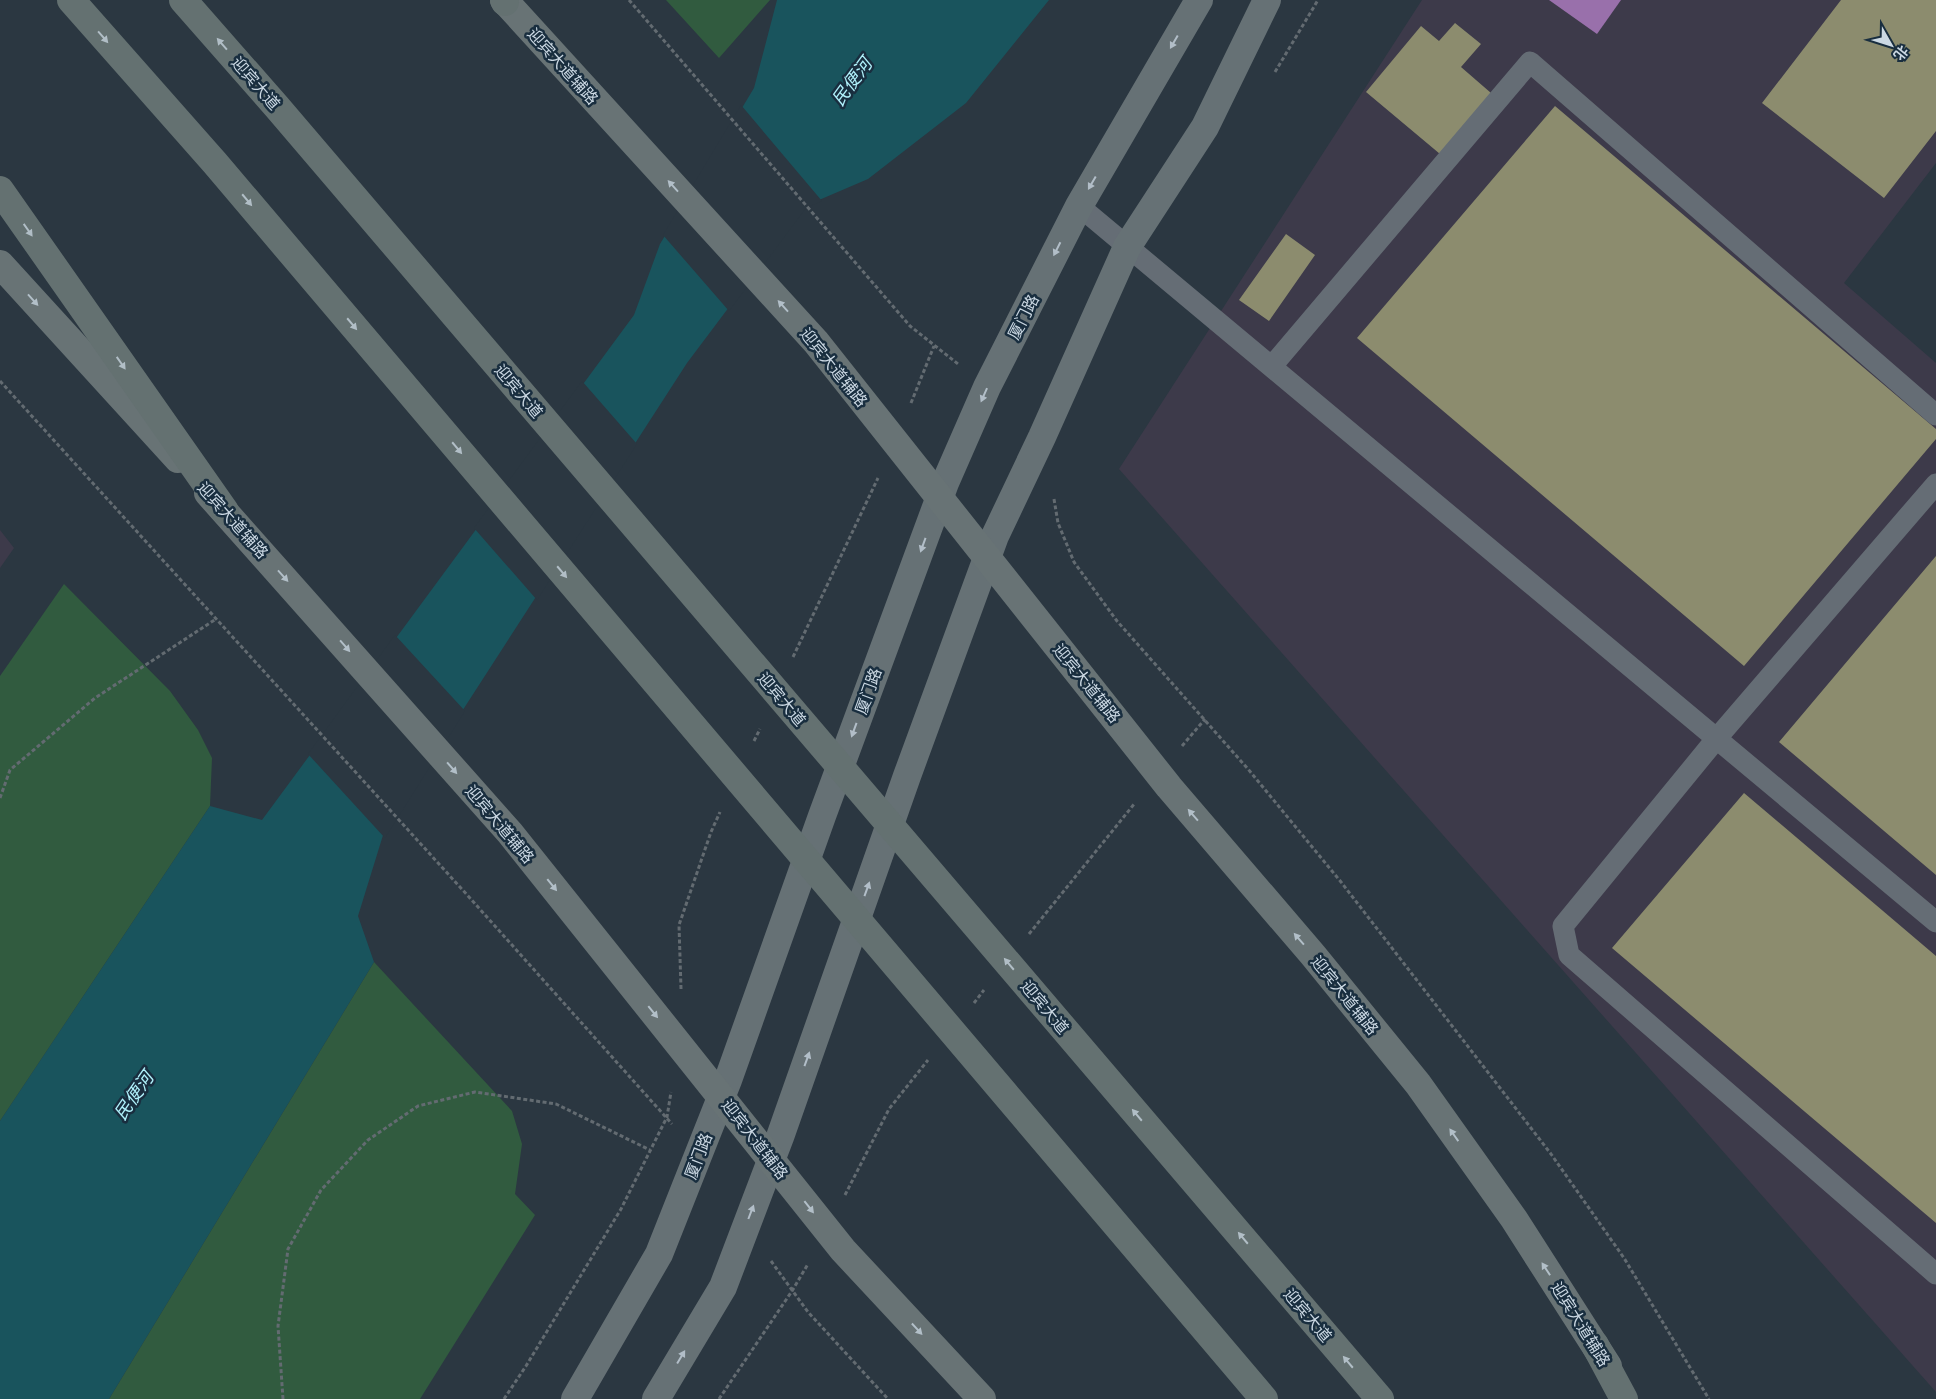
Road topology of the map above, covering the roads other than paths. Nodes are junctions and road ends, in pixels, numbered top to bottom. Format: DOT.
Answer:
graph roads {
  1 [pos="71,0"];
  2 [pos="183,0"];
  3 [pos="1199,0"];
  4 [pos="1267,0"];
  5 [pos="504,1"];
  6 [pos="0,190"];
  7 [pos="1079,206"];
  8 [pos="1127,247"];
  9 [pos="0,264"];
  10 [pos="1272,366"];
  11 [pos="1936,415"];
  12 [pos="1936,484"];
  13 [pos="940,498"];
  14 [pos="225,511"];
  15 [pos="987,558"];
  16 [pos="1717,738"];
  17 [pos="1936,922"];
  18 [pos="721,1097"];
  19 [pos="771,1160"];
  20 [pos="1936,1274"];
  21 [pos="1594,1345"];
  22 [pos="575,1399"];
  23 [pos="656,1399"];
  24 [pos="982,1399"];
  25 [pos="1264,1399"];
  26 [pos="1380,1399"];
  27 [pos="1624,1399"];
  28 [pos="1628,1399"];
  1 -- 25 [label="highway, one-way"];
  26 -- 2 [label="highway, 迎宾大道, one-way"];
  3 -- 7 [label="street, 厦门路, one-way"];
  4 -- 8 [label="street"];
  13 -- 5 [label="main road, 迎宾大道辅路, one-way"];
  6 -- 14 [label="highway, one-way"];
  7 -- 8 [label="lane"];
  7 -- 13 [label="street, 厦门路, one-way"];
  8 -- 10 [label="lane"];
  8 -- 15 [label="street"];
  9 -- 14 [label="main road, 迎宾大道辅路, one-way"];
  10 -- 11 [label="lane"];
  10 -- 16 [label="lane"];
  12 -- 16 [label="lane"];
  13 -- 15 [label="main road, 迎宾大道辅路"];
  13 -- 18 [label="street, 厦门路, one-way"];
  14 -- 18 [label="main road, 迎宾大道辅路, one-way"];
  19 -- 15 [label="street, one-way"];
  21 -- 15 [label="main road, 迎宾大道辅路, one-way"];
  16 -- 17 [label="lane"];
  16 -- 20 [label="lane"];
  18 -- 19 [label="main road, 迎宾大道辅路"];
  18 -- 22 [label="street, 厦门路"];
  23 -- 19 [label="street, one-way"];
  19 -- 24 [label="main road, 迎宾大道辅路, one-way"];
  21 -- 27 [label="highway"];
  21 -- 28 [label="main road, 迎宾大道辅路"];
}
